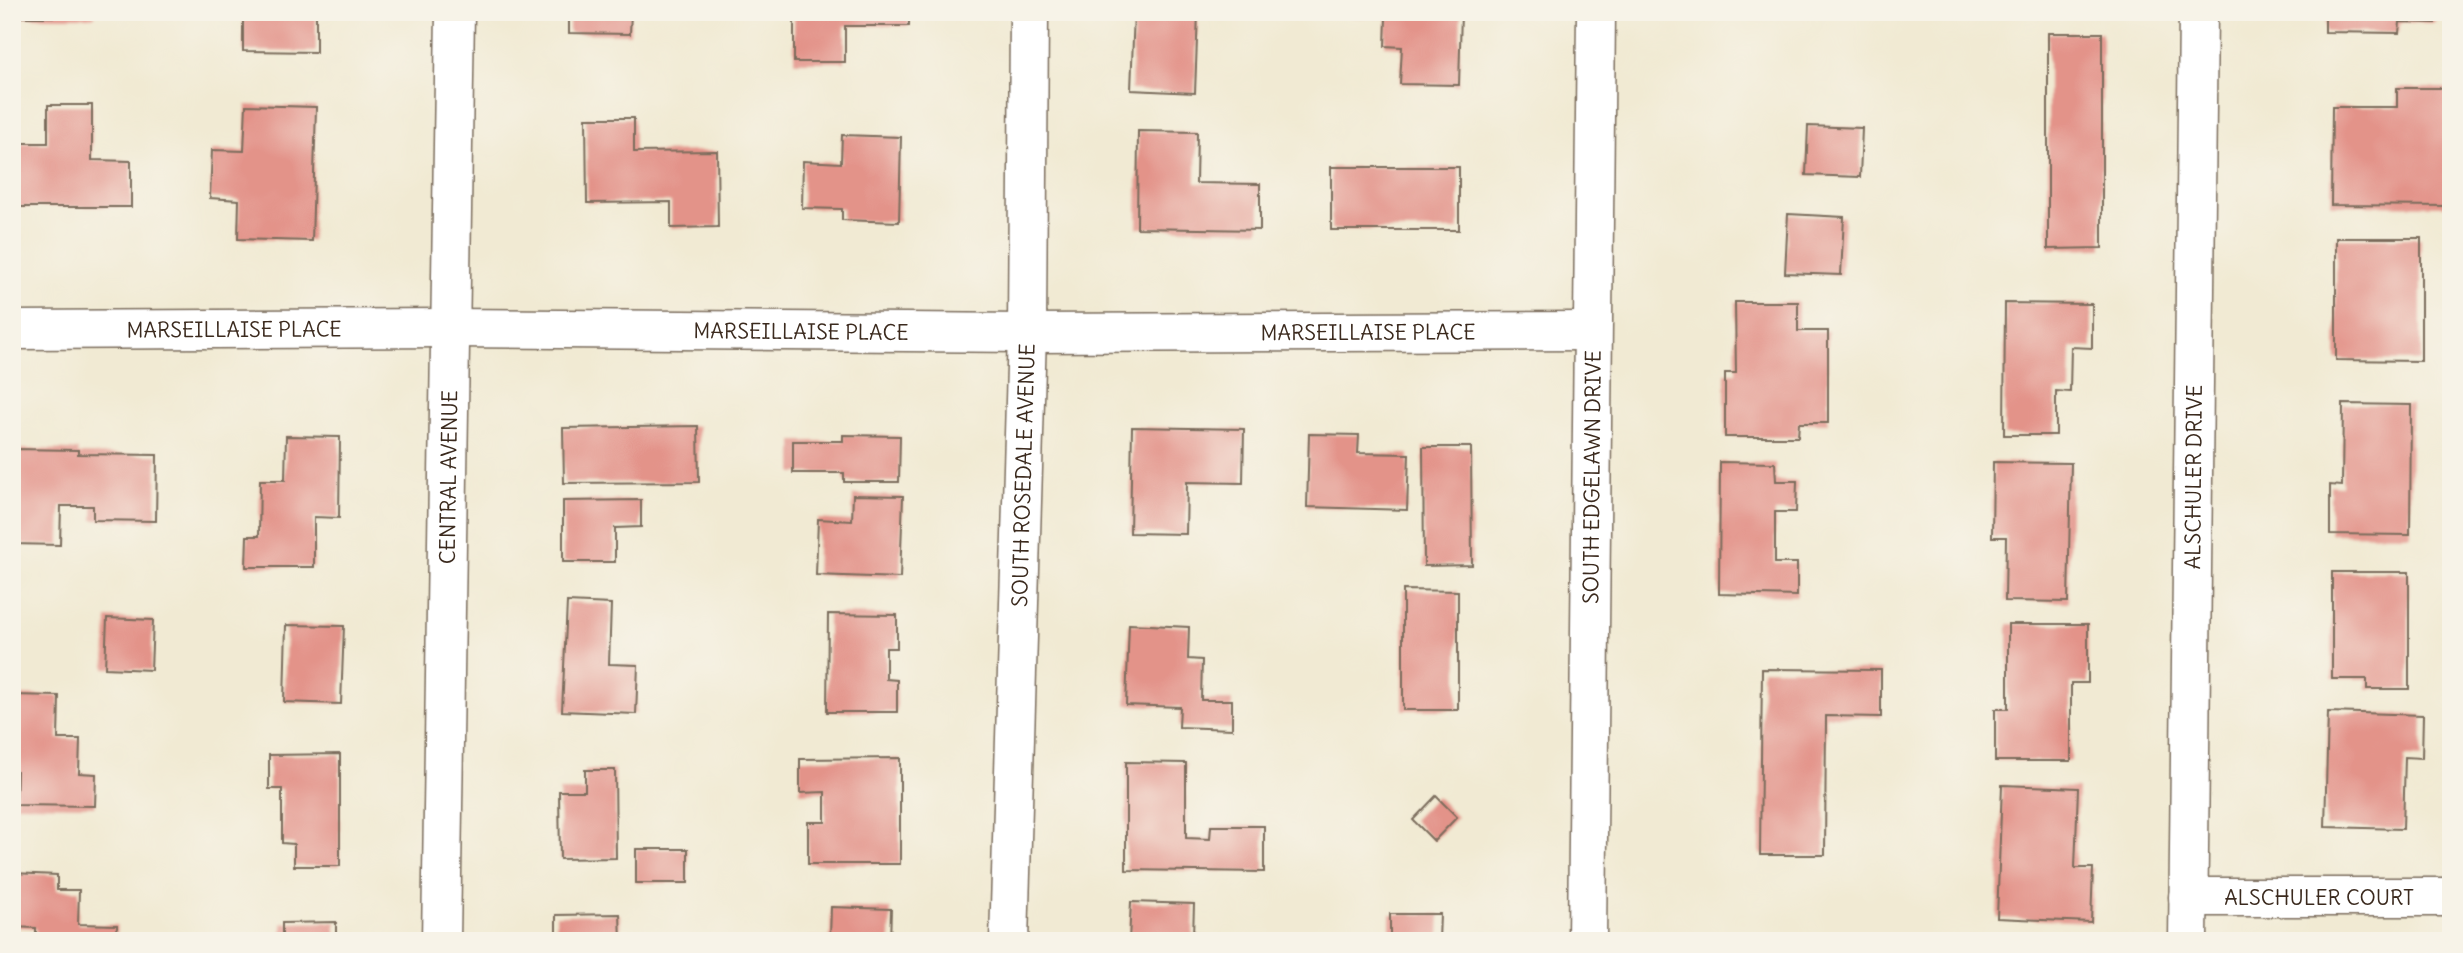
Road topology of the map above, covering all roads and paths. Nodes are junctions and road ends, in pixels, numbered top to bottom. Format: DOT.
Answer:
graph roads {
  1 [pos="455,12"];
  2 [pos="1029,12"];
  3 [pos="1596,12"];
  4 [pos="2198,12"];
  5 [pos="448,328"];
  6 [pos="12,330"];
  7 [pos="1592,331"];
  8 [pos="1027,333"];
  9 [pos="2188,897"];
  10 [pos="2451,897"];
  11 [pos="441,941"];
  12 [pos="1009,941"];
  13 [pos="1587,941"];
  14 [pos="2188,941"];
  1 -- 5 [label="street, CENTRAL AVENUE"];
  2 -- 8 [label="street, SOUTH ROSEDALE AVENUE"];
  3 -- 7 [label="street, SOUTH EDGELAWN DRIVE"];
  4 -- 9 [label="street, ALSCHULER DRIVE"];
  5 -- 6 [label="street, MARSEILLAISE PLACE"];
  5 -- 8 [label="street, MARSEILLAISE PLACE"];
  5 -- 11 [label="street, CENTRAL AVENUE"];
  7 -- 8 [label="street, MARSEILLAISE PLACE"];
  7 -- 13 [label="street, SOUTH EDGELAWN DRIVE"];
  8 -- 12 [label="street, SOUTH ROSEDALE AVENUE"];
  9 -- 10 [label="street, ALSCHULER COURT"];
  9 -- 14 [label="street, ALSCHULER DRIVE"];
}
